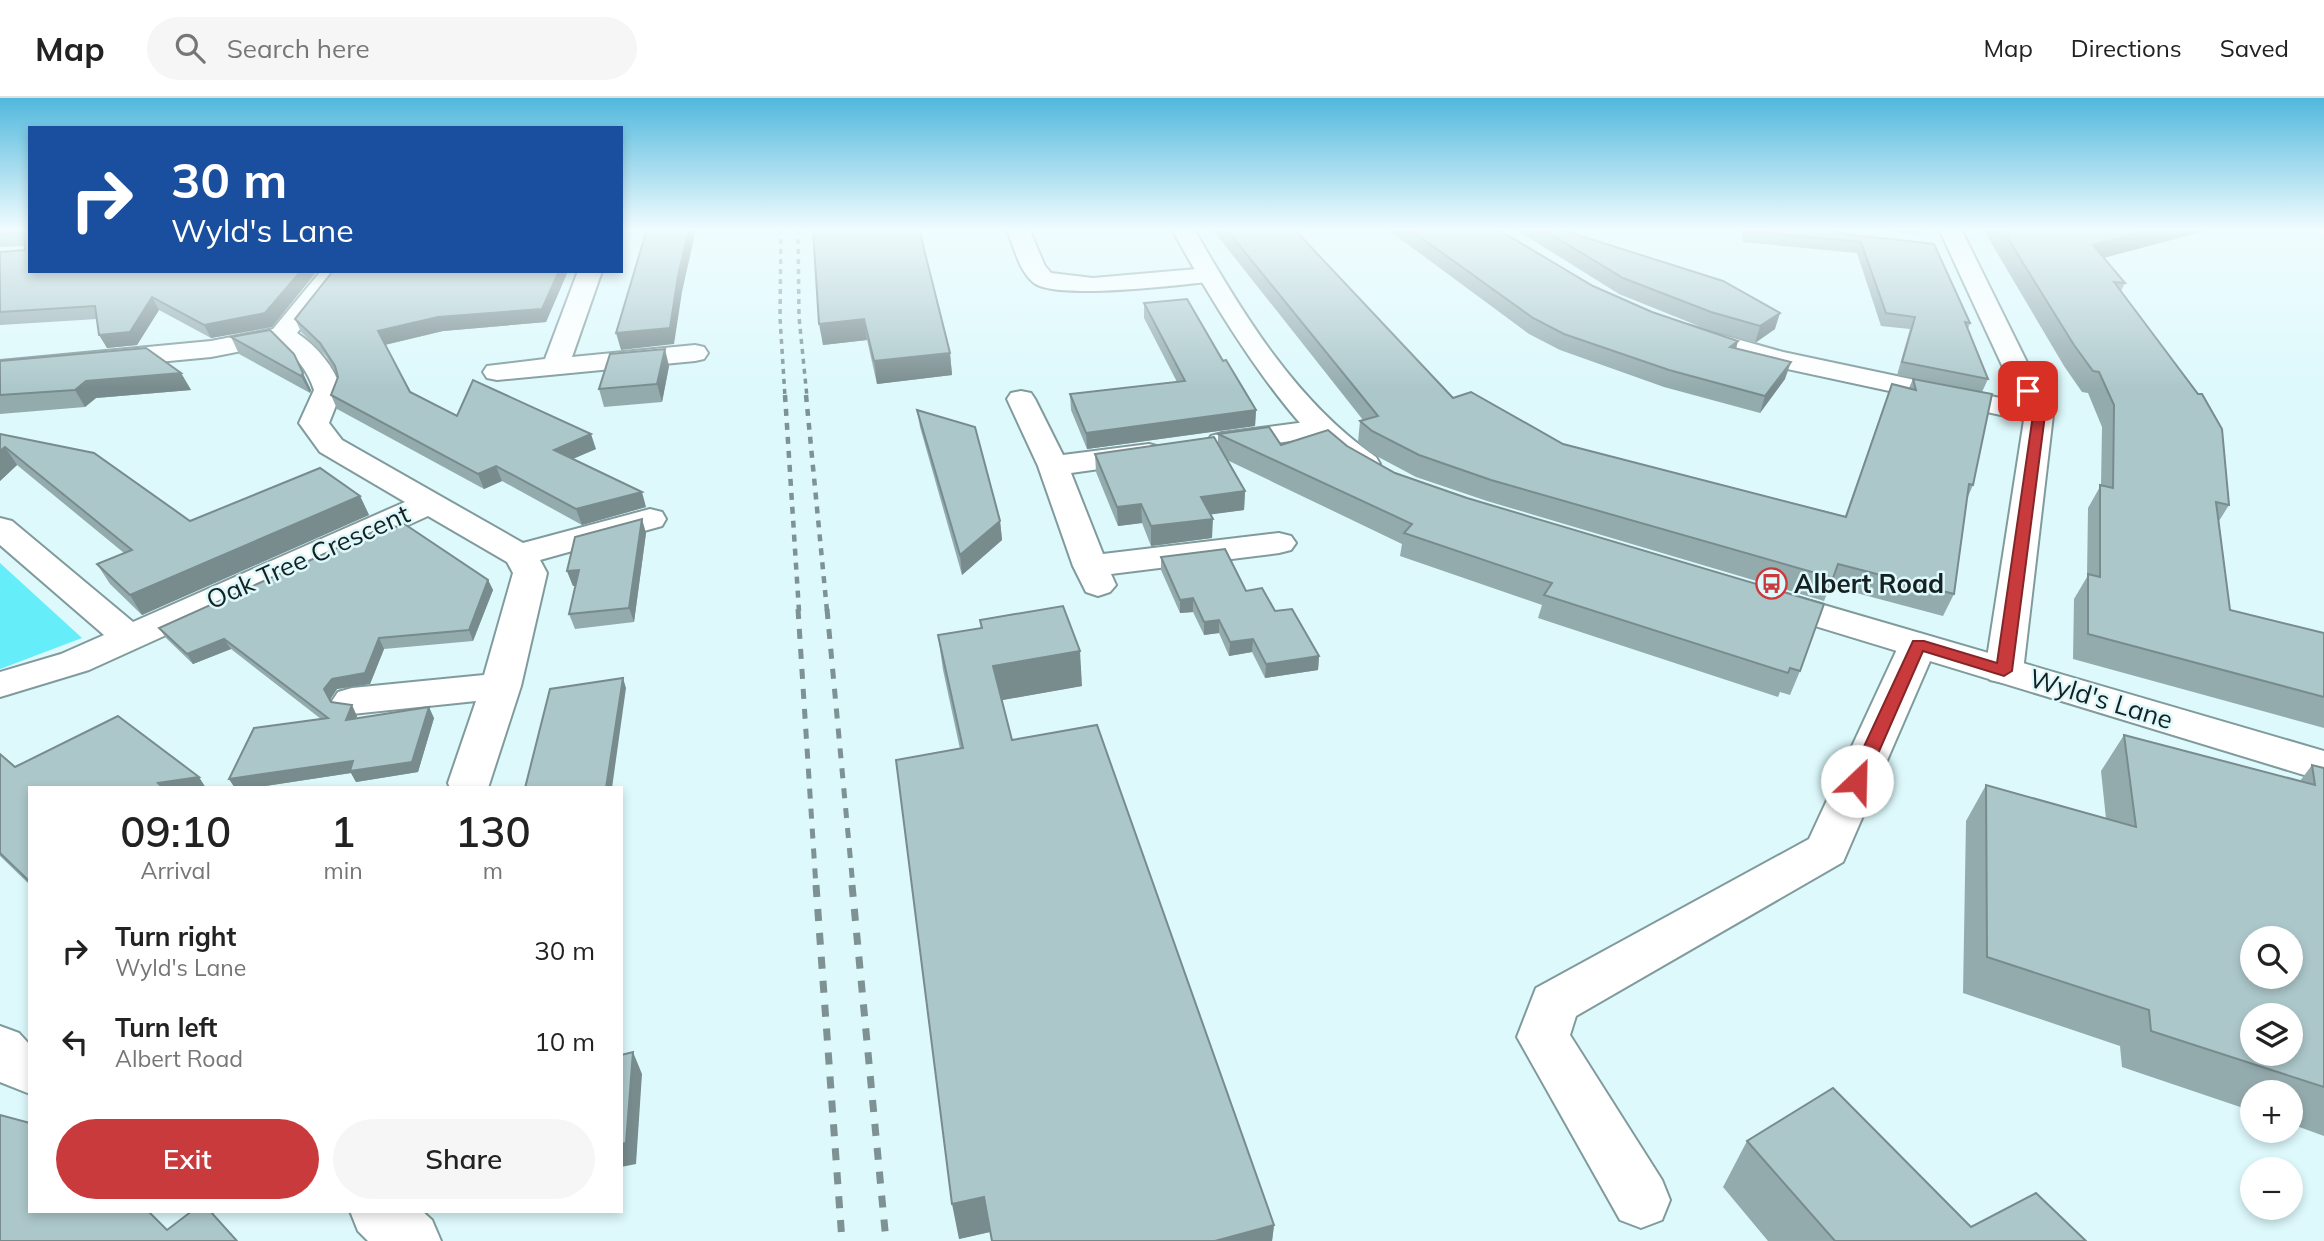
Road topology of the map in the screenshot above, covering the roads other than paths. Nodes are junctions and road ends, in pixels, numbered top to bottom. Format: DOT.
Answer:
graph roads {
  1 [pos="324,282"];
  2 [pos="586,282"];
  3 [pos="1071,282"];
  4 [pos="1124,282"];
  5 [pos="1213,282"];
  6 [pos="1970,282"];
  7 [pos="1660,324"];
  8 [pos="282,335"];
  9 [pos="695,353"];
  10 [pos="556,365"];
  11 [pos="0,369"];
  12 [pos="496,372"];
  13 [pos="1021,398"];
  14 [pos="2039,415"];
  15 [pos="1321,429"];
  16 [pos="1052,467"];
  17 [pos="1392,480"];
  18 [pos="429,503"];
  19 [pos="650,519"];
  20 [pos="0,528"];
  21 [pos="1279,543"];
  22 [pos="519,555"];
  23 [pos="1736,589"];
  24 [pos="130,638"];
  25 [pos="1918,645"];
  26 [pos="2004,671"];
  27 [pos="0,685"];
  28 [pos="501,687"];
  29 [pos="352,701"];
  30 [pos="2324,766"];
  31 [pos="469,783"];
  32 [pos="0,1049"];
  33 [pos="28,1069"];
  34 [pos="1642,1200"];
  35 [pos="381,1213"];
  36 [pos="411,1241"];
  1 -- 8 [label="street"];
  2 -- 10 [label="street"];
  3 -- 4 [label="street"];
  5 -- 15 [label="street"];
  6 -- 14 [label="street"];
  7 -- 14 [label="street"];
  8 -- 11 [label="street"];
  8 -- 18 [label="street, Oak Tree Crescent"];
  9 -- 10 [label="street"];
  10 -- 12 [label="street"];
  13 -- 16 [label="street"];
  14 -- 26 [label="street"];
  15 -- 16 [label="street"];
  15 -- 17 [label="street"];
  16 -- 21 [label="street"];
  18 -- 22 [label="street"];
  18 -- 24 [label="street, Oak Tree Crescent"];
  19 -- 22 [label="street"];
  20 -- 24 [label="street"];
  22 -- 28 [label="street"];
  23 -- 25 [label="street, Wyld's Lane"];
  24 -- 27 [label="street, Oak Tree Crescent"];
  25 -- 26 [label="street, Wyld's Lane"];
  25 -- 34 [label="street"];
  26 -- 30 [label="street, Wyld's Lane"];
  28 -- 29 [label="street"];
  28 -- 31 [label="street"];
  32 -- 33 [label="street"];
  35 -- 36 [label="street"];
}
